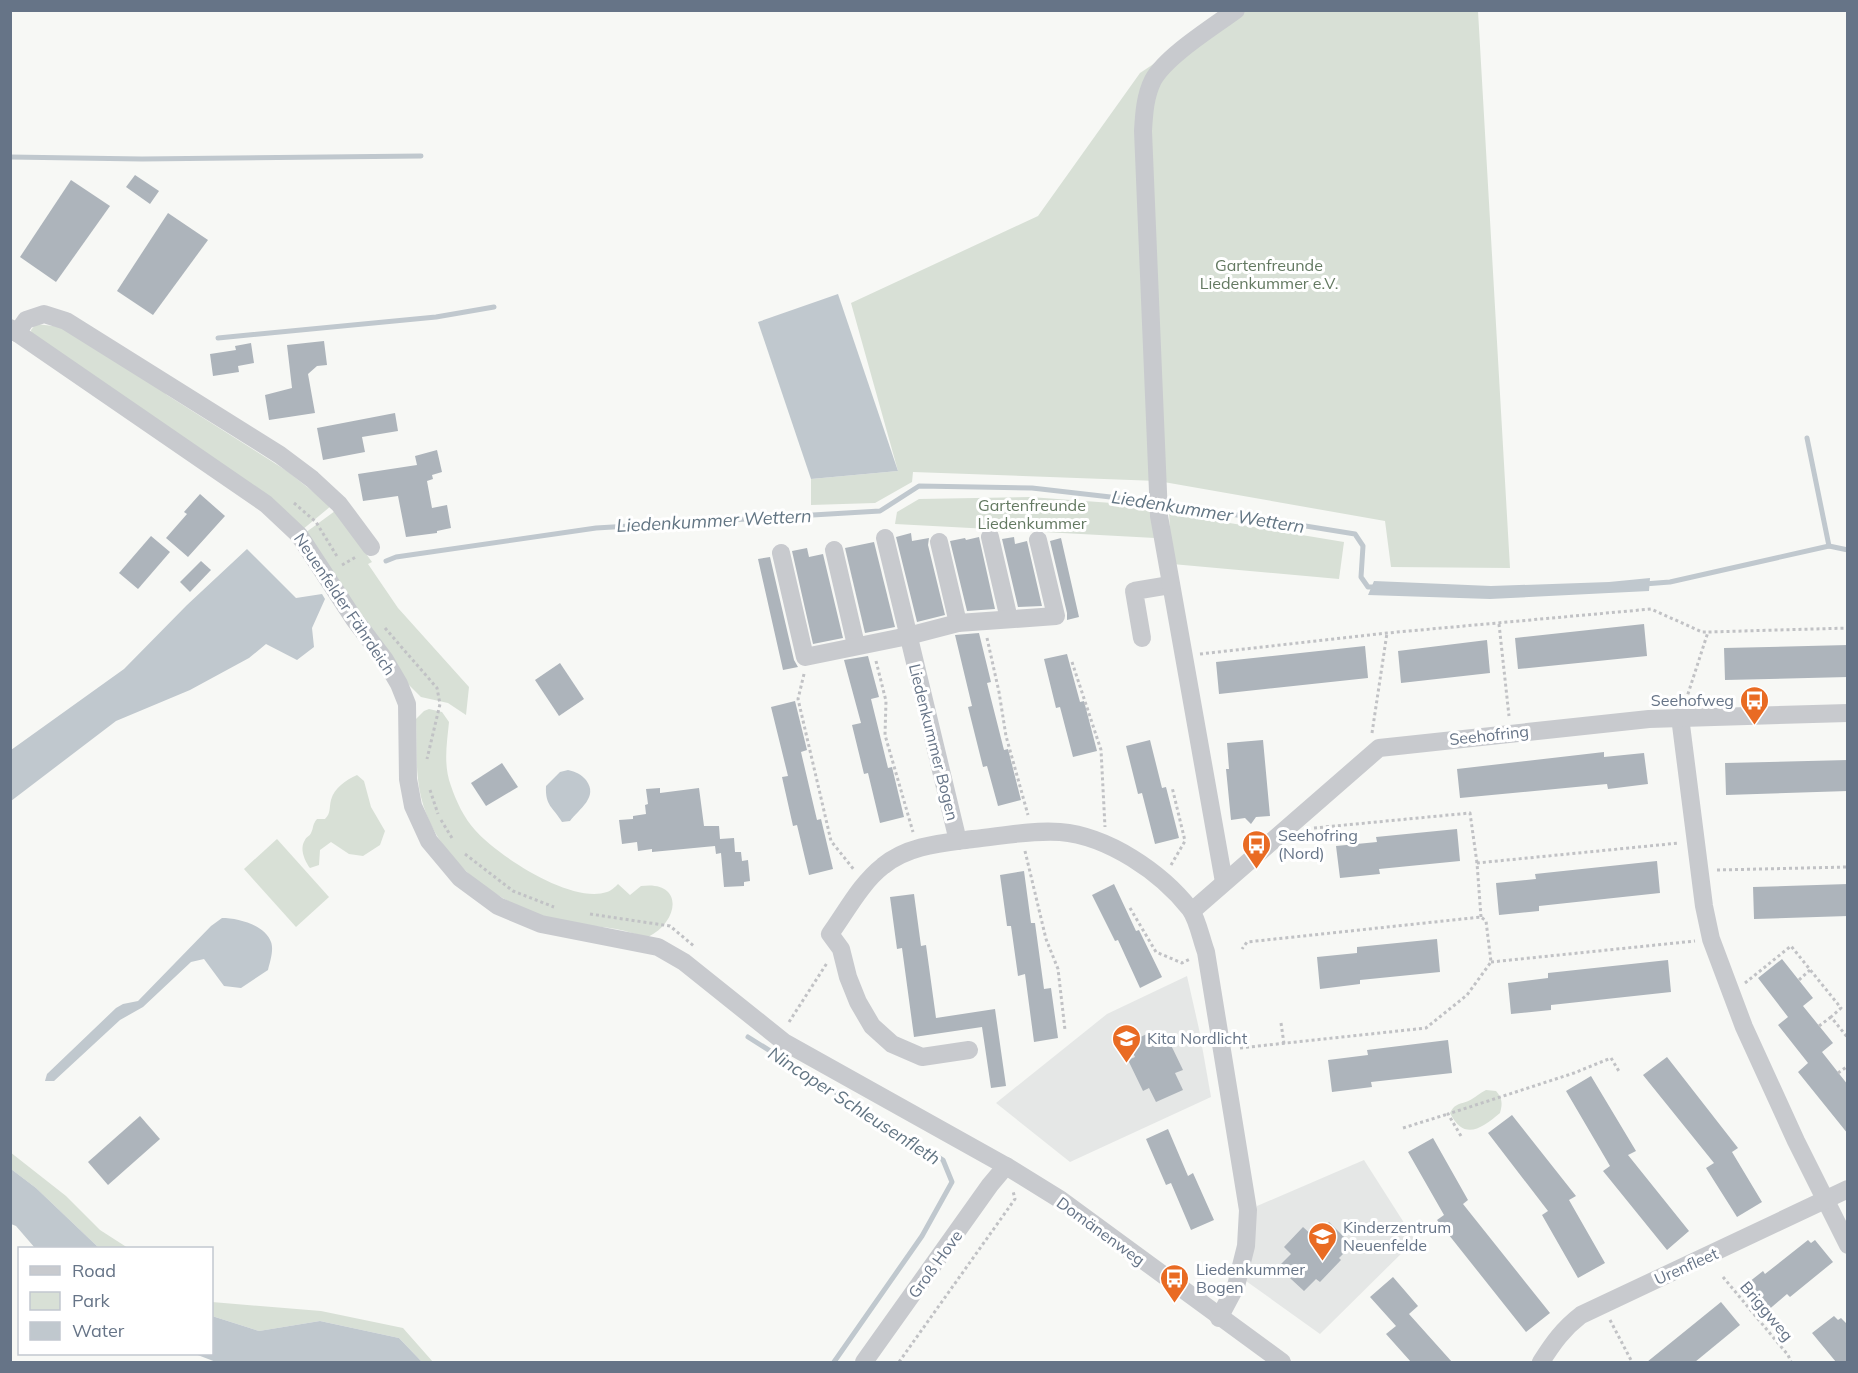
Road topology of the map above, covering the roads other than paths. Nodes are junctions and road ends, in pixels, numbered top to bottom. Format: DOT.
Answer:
graph roads {
  1 [pos="1236,10"];
  2 [pos="14,331"];
  3 [pos="990,537"];
  4 [pos="885,538"];
  5 [pos="1038,540"];
  6 [pos="939,542"];
  7 [pos="834,550"];
  8 [pos="364,551"];
  9 [pos="781,553"];
  10 [pos="1170,585"];
  11 [pos="1009,619"];
  12 [pos="958,623"];
  13 [pos="1142,638"];
  14 [pos="908,639"];
  15 [pos="863,644"];
  16 [pos="1848,713"];
  17 [pos="1680,717"];
  18 [pos="958,841"];
  19 [pos="1224,882"];
  20 [pos="1192,911"];
  21 [pos="969,1050"];
  22 [pos="1006,1166"];
  23 [pos="1848,1189"];
  24 [pos="1826,1200"];
  25 [pos="1848,1245"];
  26 [pos="1219,1318"];
  27 [pos="864,1362"];
  28 [pos="1282,1362"];
  29 [pos="1541,1362"];
  1 -- 10 [label="street"];
  2 -- 8 [label="street, Neuenfelder Fährdeich"];
  2 -- 22 [label="street, Neuenfelder Fährdeich"];
  3 -- 11 [label="street"];
  4 -- 14 [label="street, Liedenkummer Bogen"];
  5 -- 11 [label="street"];
  6 -- 12 [label="street"];
  7 -- 15 [label="street"];
  9 -- 15 [label="street"];
  10 -- 13 [label="street"];
  10 -- 19 [label="street"];
  11 -- 12 [label="street"];
  12 -- 14 [label="street"];
  14 -- 15 [label="street"];
  14 -- 18 [label="street, Liedenkummer Bogen"];
  16 -- 17 [label="street, Seehofring"];
  17 -- 19 [label="street, Seehofring"];
  17 -- 24 [label="street"];
  18 -- 20 [label="street, Liedenkummer Bogen"];
  18 -- 21 [label="street, Liedenkummer Bogen"];
  19 -- 20 [label="street"];
  20 -- 26 [label="street, Liedenkummer Bogen"];
  22 -- 26 [label="street, Domänenweg"];
  22 -- 27 [label="street, Groß Hove"];
  23 -- 24 [label="street, Urenfleet"];
  24 -- 25 [label="street"];
  24 -- 29 [label="street, Urenfleet"];
  26 -- 28 [label="street, Domänenweg"];
}
